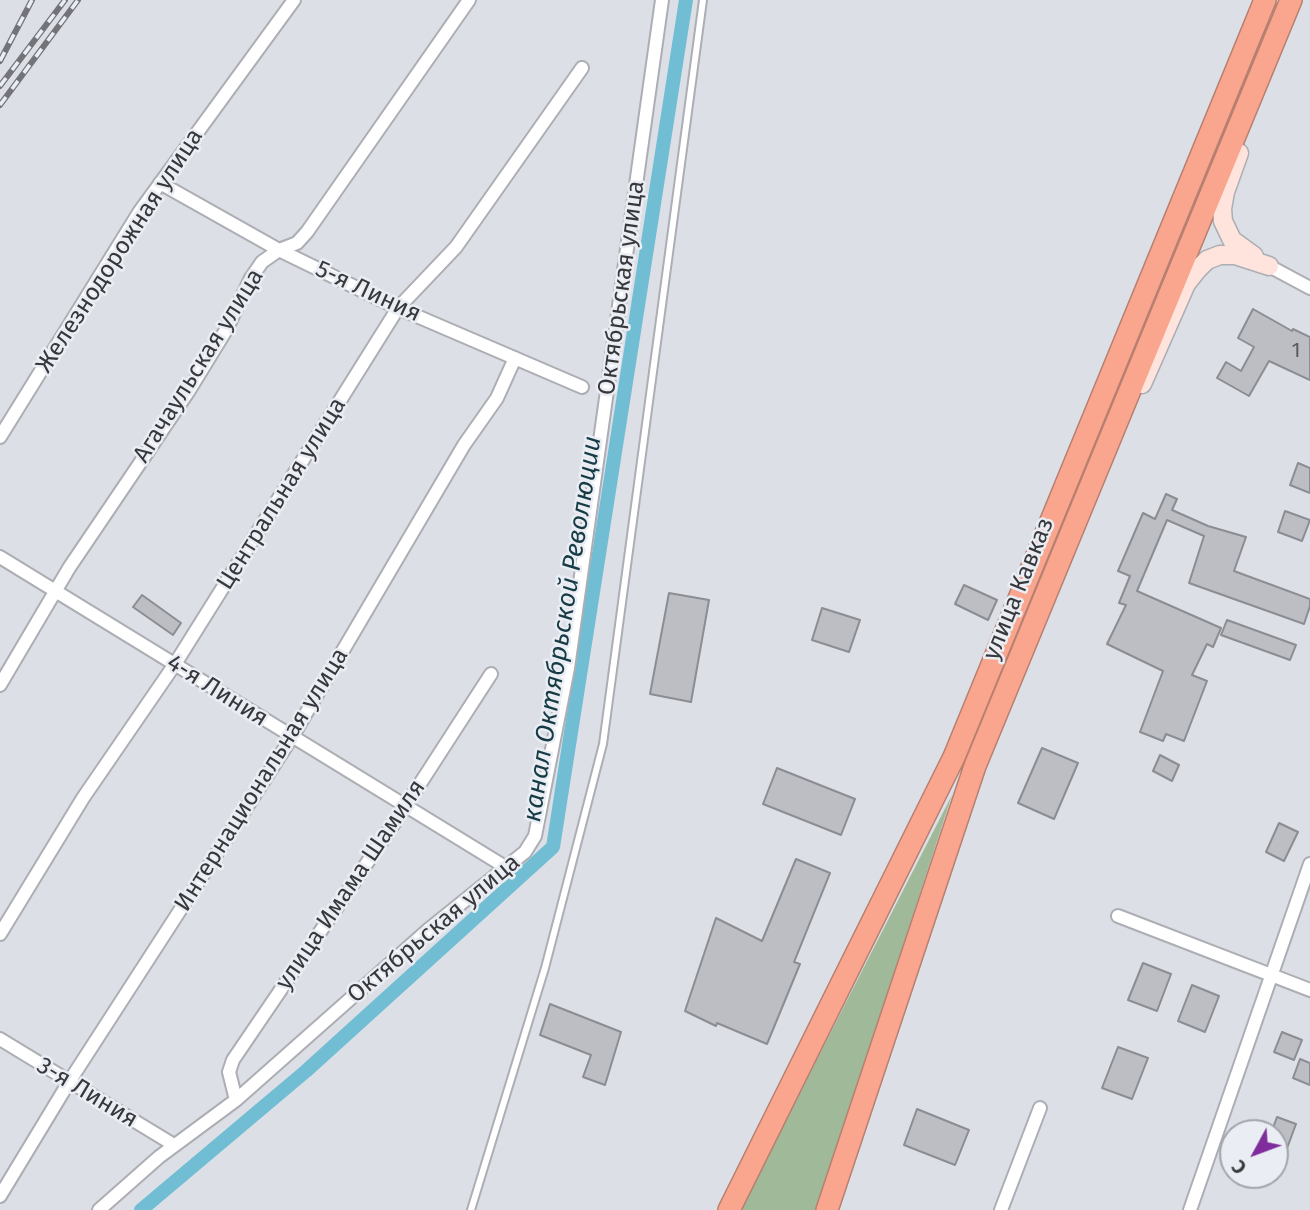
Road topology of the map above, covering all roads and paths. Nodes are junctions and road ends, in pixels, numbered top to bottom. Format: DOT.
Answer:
graph roads {
  1 [pos="294,0"];
  2 [pos="469,0"];
  3 [pos="662,0"];
  4 [pos="703,0"];
  5 [pos="1265,0"];
  6 [pos="1291,0"];
  7 [pos="582,68"];
  8 [pos="1255,88"];
  9 [pos="160,183"];
  10 [pos="279,250"];
  11 [pos="1269,266"];
  12 [pos="1310,288"];
  13 [pos="398,308"];
  14 [pos="515,358"];
  15 [pos="582,387"];
  16 [pos="1125,402"];
  17 [pos="0,437"];
  18 [pos="0,557"];
  19 [pos="56,591"];
  20 [pos="175,664"];
  21 [pos="491,674"];
  22 [pos="0,685"];
  23 [pos="292,737"];
  24 [pos="405,807"];
  25 [pos="1310,864"];
  26 [pos="507,867"];
  27 [pos="1118,916"];
  28 [pos="0,934"];
  29 [pos="1270,975"];
  30 [pos="1310,990"];
  31 [pos="0,1039"];
  32 [pos="69,1082"];
  33 [pos="236,1100"];
  34 [pos="1040,1108"];
  35 [pos="174,1145"];
  36 [pos="0,1196"];
  37 [pos="99,1210"];
  38 [pos="471,1210"];
  39 [pos="729,1210"];
  40 [pos="827,1210"];
  41 [pos="1001,1210"];
  42 [pos="1190,1210"];
  1 -- 9 [label="street, Железнодорожная улица"];
  2 -- 10 [label="street, Агачаульская улица"];
  3 -- 26 [label="street, Октябрьская улица"];
  4 -- 38 [label="lane"];
  5 -- 39 [label="highway, улица Кавказ"];
  6 -- 8 [label="highway, улица Кавказ"];
  7 -- 13 [label="street, Центральная улица"];
  8 -- 11 [label="street"];
  8 -- 16 [label="highway, улица Кавказ"];
  9 -- 10 [label="street, 5-я Линия"];
  9 -- 17 [label="street, Железнодорожная улица"];
  10 -- 13 [label="street, 5-я Линия"];
  10 -- 19 [label="street, Агачаульская улица"];
  11 -- 12 [label="street"];
  11 -- 16 [label="street"];
  13 -- 14 [label="street, 5-я Линия"];
  13 -- 20 [label="street, Центральная улица"];
  14 -- 15 [label="street, 5-я Линия"];
  14 -- 23 [label="street, Интернациональная улица"];
  16 -- 40 [label="highway, улица Кавказ"];
  18 -- 19 [label="street, 4-я Линия"];
  19 -- 20 [label="street, 4-я Линия"];
  19 -- 22 [label="street, Агачаульская улица"];
  20 -- 23 [label="street, 4-я Линия"];
  20 -- 28 [label="street, Центральная улица"];
  21 -- 24 [label="street, улица Имама Шамиля"];
  23 -- 24 [label="street, 4-я Линия"];
  23 -- 32 [label="street, Интернациональная улица"];
  24 -- 26 [label="street, 4-я Линия"];
  24 -- 33 [label="street, улица Имама Шамиля"];
  25 -- 29 [label="street"];
  26 -- 33 [label="street, Октябрьская улица"];
  27 -- 29 [label="street"];
  29 -- 30 [label="street"];
  29 -- 42 [label="street"];
  31 -- 32 [label="street, 3-я Линия"];
  32 -- 35 [label="street, 3-я Линия"];
  32 -- 36 [label="street, Интернациональная улица"];
  33 -- 35 [label="street, Октябрьская улица"];
  34 -- 41 [label="street"];
  35 -- 37 [label="street, Октябрьская улица"];
}
